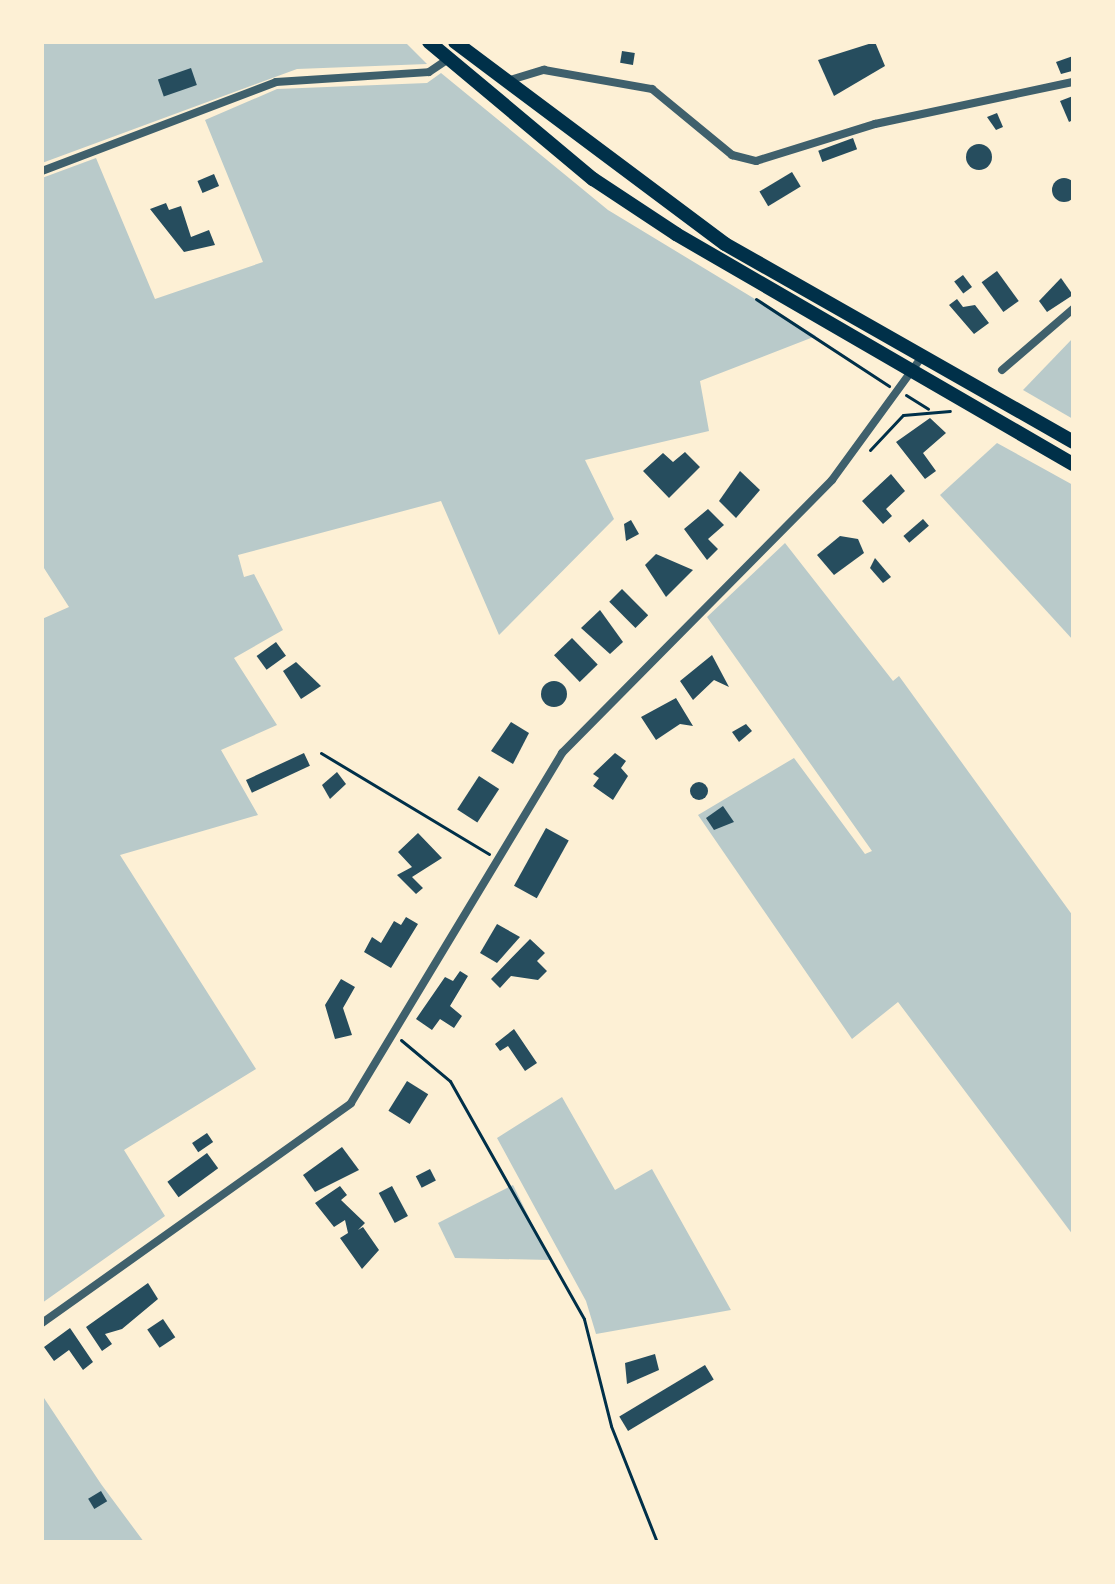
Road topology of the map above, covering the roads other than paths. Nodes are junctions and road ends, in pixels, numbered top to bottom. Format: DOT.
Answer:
graph roads {
  1 [pos="429,42"];
  2 [pos="455,42"];
  3 [pos="448,59"];
  4 [pos="1073,82"];
  5 [pos="504,84"];
  6 [pos="42,171"];
  7 [pos="1073,309"];
  8 [pos="921,358"];
  9 [pos="1002,370"];
  10 [pos="911,374"];
  11 [pos="1073,442"];
  12 [pos="1073,464"];
  13 [pos="42,1323"];
  1 -- 3 [label="main road"];
  2 -- 5 [label="main road"];
  3 -- 6 [label="street"];
  3 -- 10 [label="main road"];
  4 -- 5 [label="street"];
  5 -- 8 [label="main road"];
  7 -- 9 [label="street"];
  8 -- 10 [label="street"];
  8 -- 11 [label="main road"];
  10 -- 12 [label="main road"];
  10 -- 13 [label="street"];
}
